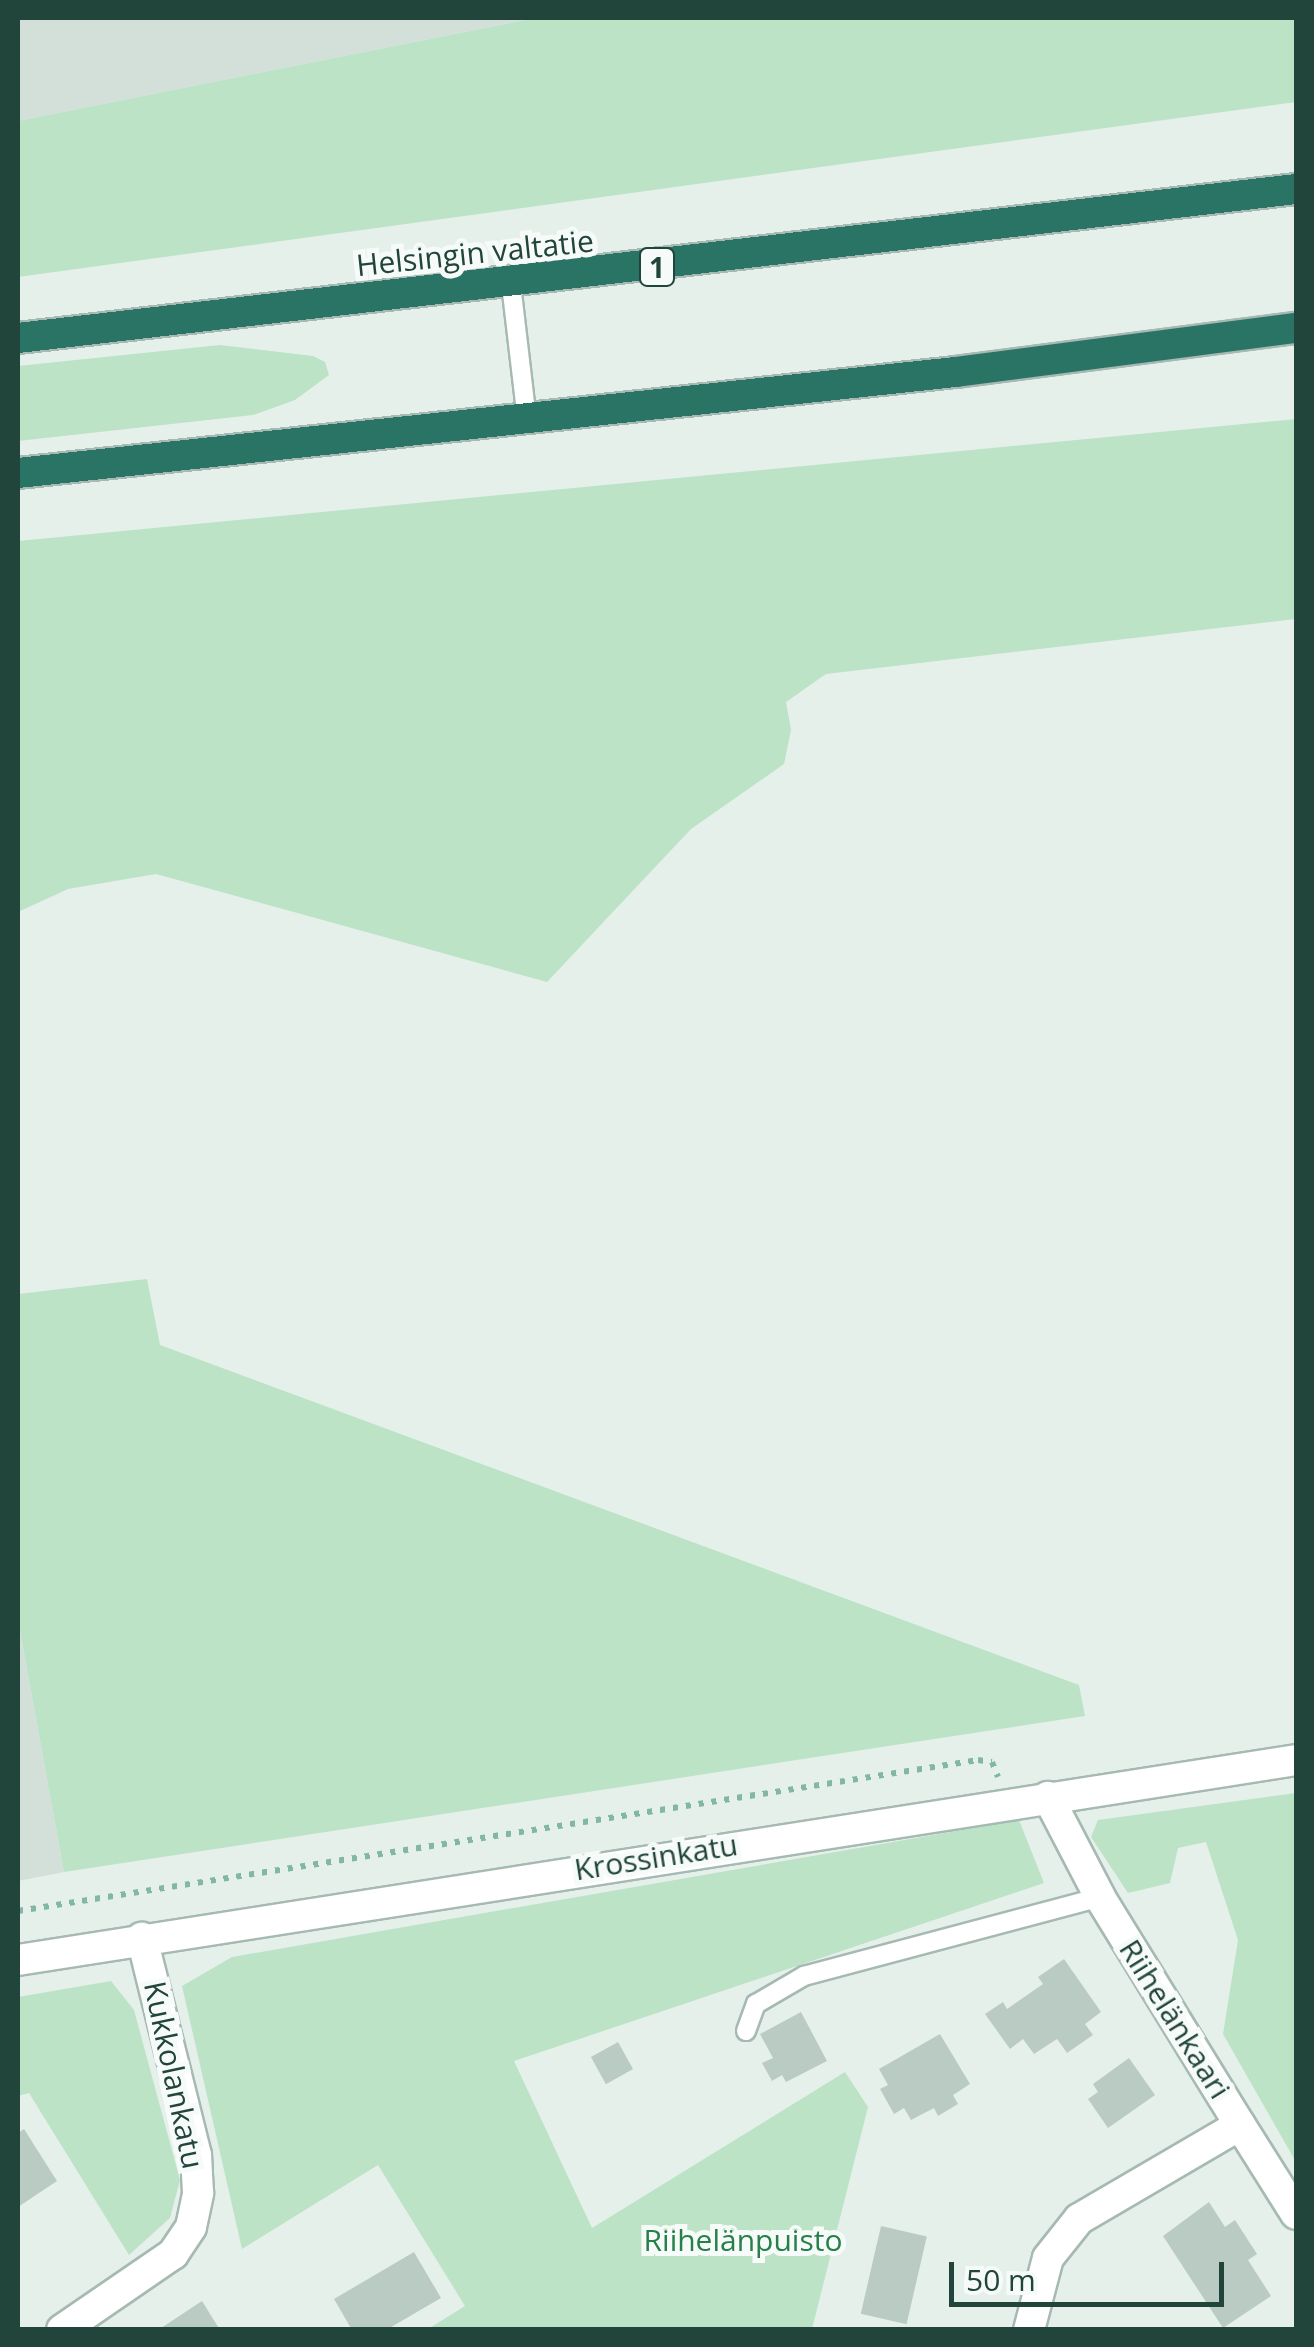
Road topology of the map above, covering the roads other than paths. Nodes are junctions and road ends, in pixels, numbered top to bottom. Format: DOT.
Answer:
graph roads {
  1 [pos="1296,189"];
  2 [pos="511,284"];
  3 [pos="1296,328"];
  4 [pos="18,338"];
  5 [pos="528,420"];
  6 [pos="18,473"];
  7 [pos="1296,1760"];
  8 [pos="1048,1797"];
  9 [pos="1100,1897"];
  10 [pos="142,1938"];
  11 [pos="18,1960"];
  12 [pos="746,2031"];
  13 [pos="1240,2124"];
  14 [pos="1296,2214"];
  15 [pos="62,2330"];
  16 [pos="1029,2330"];
  1 -- 2 [label="highway, Helsingin valtatie / 1"];
  2 -- 4 [label="highway, Helsingin valtatie / 1"];
  2 -- 5 [label="lane"];
  3 -- 5 [label="highway"];
  5 -- 6 [label="highway"];
  7 -- 8 [label="street, Krossinkatu"];
  8 -- 9 [label="street, Riihelänkaari"];
  8 -- 10 [label="street, Krossinkatu"];
  9 -- 12 [label="lane"];
  9 -- 13 [label="street, Riihelänkaari"];
  10 -- 11 [label="street, Krossinkatu"];
  10 -- 15 [label="street, Kukkolankatu"];
  13 -- 14 [label="street"];
  13 -- 16 [label="street, Riihelänkaari"];
}
